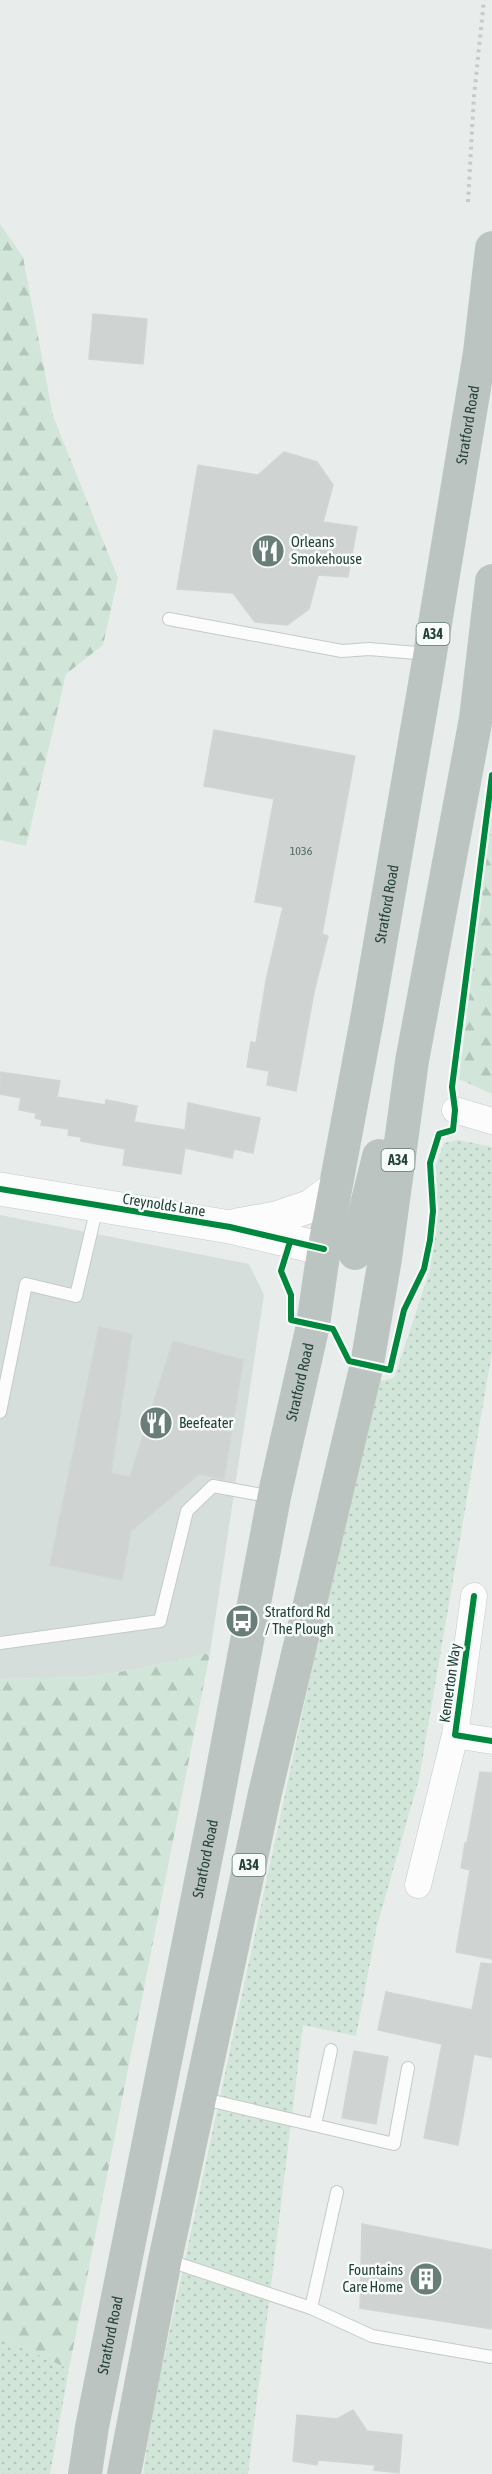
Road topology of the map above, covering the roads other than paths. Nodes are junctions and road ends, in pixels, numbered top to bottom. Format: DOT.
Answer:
graph roads {
  1 [pos="492,248"];
  2 [pos="492,581"];
  3 [pos="169,619"];
  4 [pos="430,654"];
  5 [pos="455,1110"];
  6 [pos="492,1121"];
  7 [pos="335,1188"];
  8 [pos="0,1189"];
  9 [pos="97,1206"];
  10 [pos="230,1227"];
  11 [pos="355,1254"];
  12 [pos="0,1412"];
  13 [pos="274,1497"];
  14 [pos="474,1596"];
  15 [pos="0,1643"];
  16 [pos="455,1735"];
  17 [pos="492,1741"];
  18 [pos="418,1885"];
  19 [pos="331,2050"];
  20 [pos="408,2068"];
  21 [pos="199,2097"];
  22 [pos="315,2125"];
  23 [pos="337,2192"];
  24 [pos="165,2260"];
  25 [pos="311,2308"];
  26 [pos="492,2357"];
  27 [pos="85,2474"];
  28 [pos="124,2474"];
  1 -- 4 [label="highway, Stratford Road / A34"];
  2 -- 11 [label="highway"];
  3 -- 4 [label="lane"];
  4 -- 7 [label="highway, Stratford Road / A34"];
  5 -- 6 [label="street"];
  7 -- 10 [label="street, Creynolds Lane"];
  7 -- 11 [label="highway, Stratford Road / A34"];
  8 -- 9 [label="street, Creynolds Lane"];
  9 -- 10 [label="street, Creynolds Lane"];
  9 -- 12 [label="lane"];
  10 -- 11 [label="street, Creynolds Lane"];
  11 -- 13 [label="highway, Stratford Road / A34"];
  11 -- 21 [label="highway, Stratford Road / A34"];
  13 -- 15 [label="lane"];
  13 -- 27 [label="highway, Stratford Road / A34"];
  14 -- 16 [label="street, Kemerton Way"];
  16 -- 17 [label="street, Kemerton Way"];
  16 -- 18 [label="street, Kemerton Way"];
  19 -- 22 [label="lane"];
  20 -- 22 [label="lane"];
  21 -- 22 [label="lane"];
  21 -- 24 [label="highway, Stratford Road / A34"];
  23 -- 25 [label="lane"];
  24 -- 25 [label="lane"];
  24 -- 28 [label="highway, Stratford Road / A34"];
  25 -- 26 [label="lane"];
}
